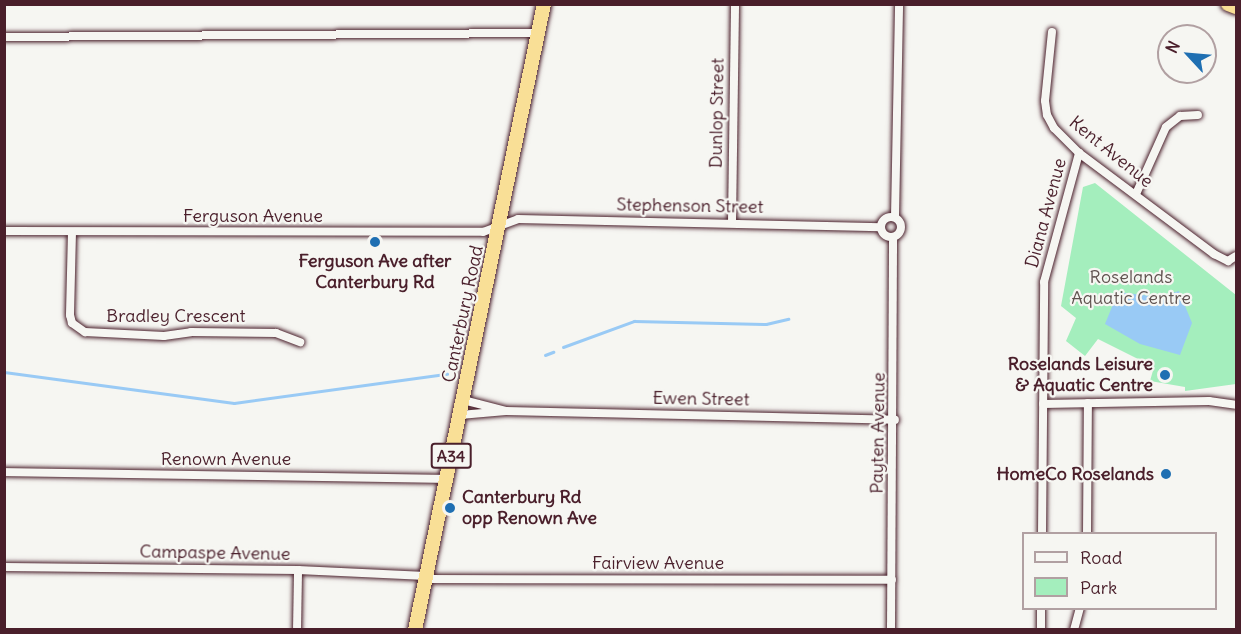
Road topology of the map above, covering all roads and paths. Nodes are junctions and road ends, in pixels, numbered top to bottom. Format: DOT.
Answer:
graph roads {
  1 [pos="544,4"];
  2 [pos="735,4"];
  3 [pos="898,4"];
  4 [pos="1228,4"];
  5 [pos="1236,7"];
  6 [pos="1052,32"];
  7 [pos="539,33"];
  8 [pos="4,37"];
  9 [pos="1198,115"];
  10 [pos="1079,153"];
  11 [pos="1136,194"];
  12 [pos="895,217"];
  13 [pos="732,222"];
  14 [pos="500,223"];
  15 [pos="880,227"];
  16 [pos="4,231"];
  17 [pos="72,232"];
  18 [pos="893,237"];
  19 [pos="1236,256"];
  20 [pos="300,342"];
  21 [pos="463,400"];
  22 [pos="1043,404"];
  23 [pos="1088,404"];
  24 [pos="1236,405"];
  25 [pos="506,411"];
  26 [pos="460,415"];
  27 [pos="895,420"];
  28 [pos="4,472"];
  29 [pos="447,479"];
  30 [pos="1042,532"];
  31 [pos="1087,532"];
  32 [pos="4,567"];
  33 [pos="298,570"];
  34 [pos="426,578"];
  35 [pos="891,580"];
  36 [pos="1041,610"];
  37 [pos="1080,610"];
  38 [pos="297,630"];
  39 [pos="415,630"];
  40 [pos="891,630"];
  41 [pos="1041,630"];
  42 [pos="1074,630"];
  1 -- 7 [label="highway, Canterbury Road / A34"];
  2 -- 13 [label="street, Dunlop Street"];
  3 -- 12 [label="street"];
  4 -- 5 [label="highway"];
  6 -- 10 [label="street, Kent Avenue"];
  7 -- 8 [label="street"];
  7 -- 14 [label="highway, Canterbury Road / A34"];
  9 -- 11 [label="street"];
  10 -- 11 [label="street, Kent Avenue"];
  10 -- 22 [label="street, Diana Avenue"];
  11 -- 19 [label="street, Kent Avenue"];
  12 -- 15 [label="street"];
  12 -- 18 [label="street"];
  13 -- 14 [label="street, Stephenson Street"];
  13 -- 15 [label="street, Stephenson Street"];
  14 -- 17 [label="street, Ferguson Avenue"];
  14 -- 21 [label="highway, Canterbury Road / A34"];
  15 -- 18 [label="street"];
  16 -- 17 [label="street, Ferguson Avenue"];
  17 -- 20 [label="street, Bradley Crescent"];
  18 -- 27 [label="street, Payten Avenue"];
  21 -- 25 [label="street, Ewen Street"];
  21 -- 26 [label="highway, Canterbury Road / A34"];
  22 -- 23 [label="street"];
  22 -- 30 [label="street, Diana Avenue"];
  23 -- 24 [label="street"];
  23 -- 31 [label="street"];
  25 -- 26 [label="street, Ewen Street"];
  25 -- 27 [label="street, Ewen Street"];
  26 -- 29 [label="highway, Canterbury Road / A34"];
  27 -- 35 [label="street, Payten Avenue"];
  28 -- 29 [label="street, Renown Avenue"];
  29 -- 34 [label="highway, Canterbury Road / A34"];
  32 -- 33 [label="street, Campaspe Avenue"];
  33 -- 34 [label="street, Campaspe Avenue"];
  33 -- 38 [label="street"];
  34 -- 35 [label="street, Fairview Avenue"];
  34 -- 39 [label="highway, Canterbury Road / A34"];
  35 -- 40 [label="street, Payten Avenue"];
  36 -- 41 [label="street"];
  37 -- 42 [label="street"];
}
